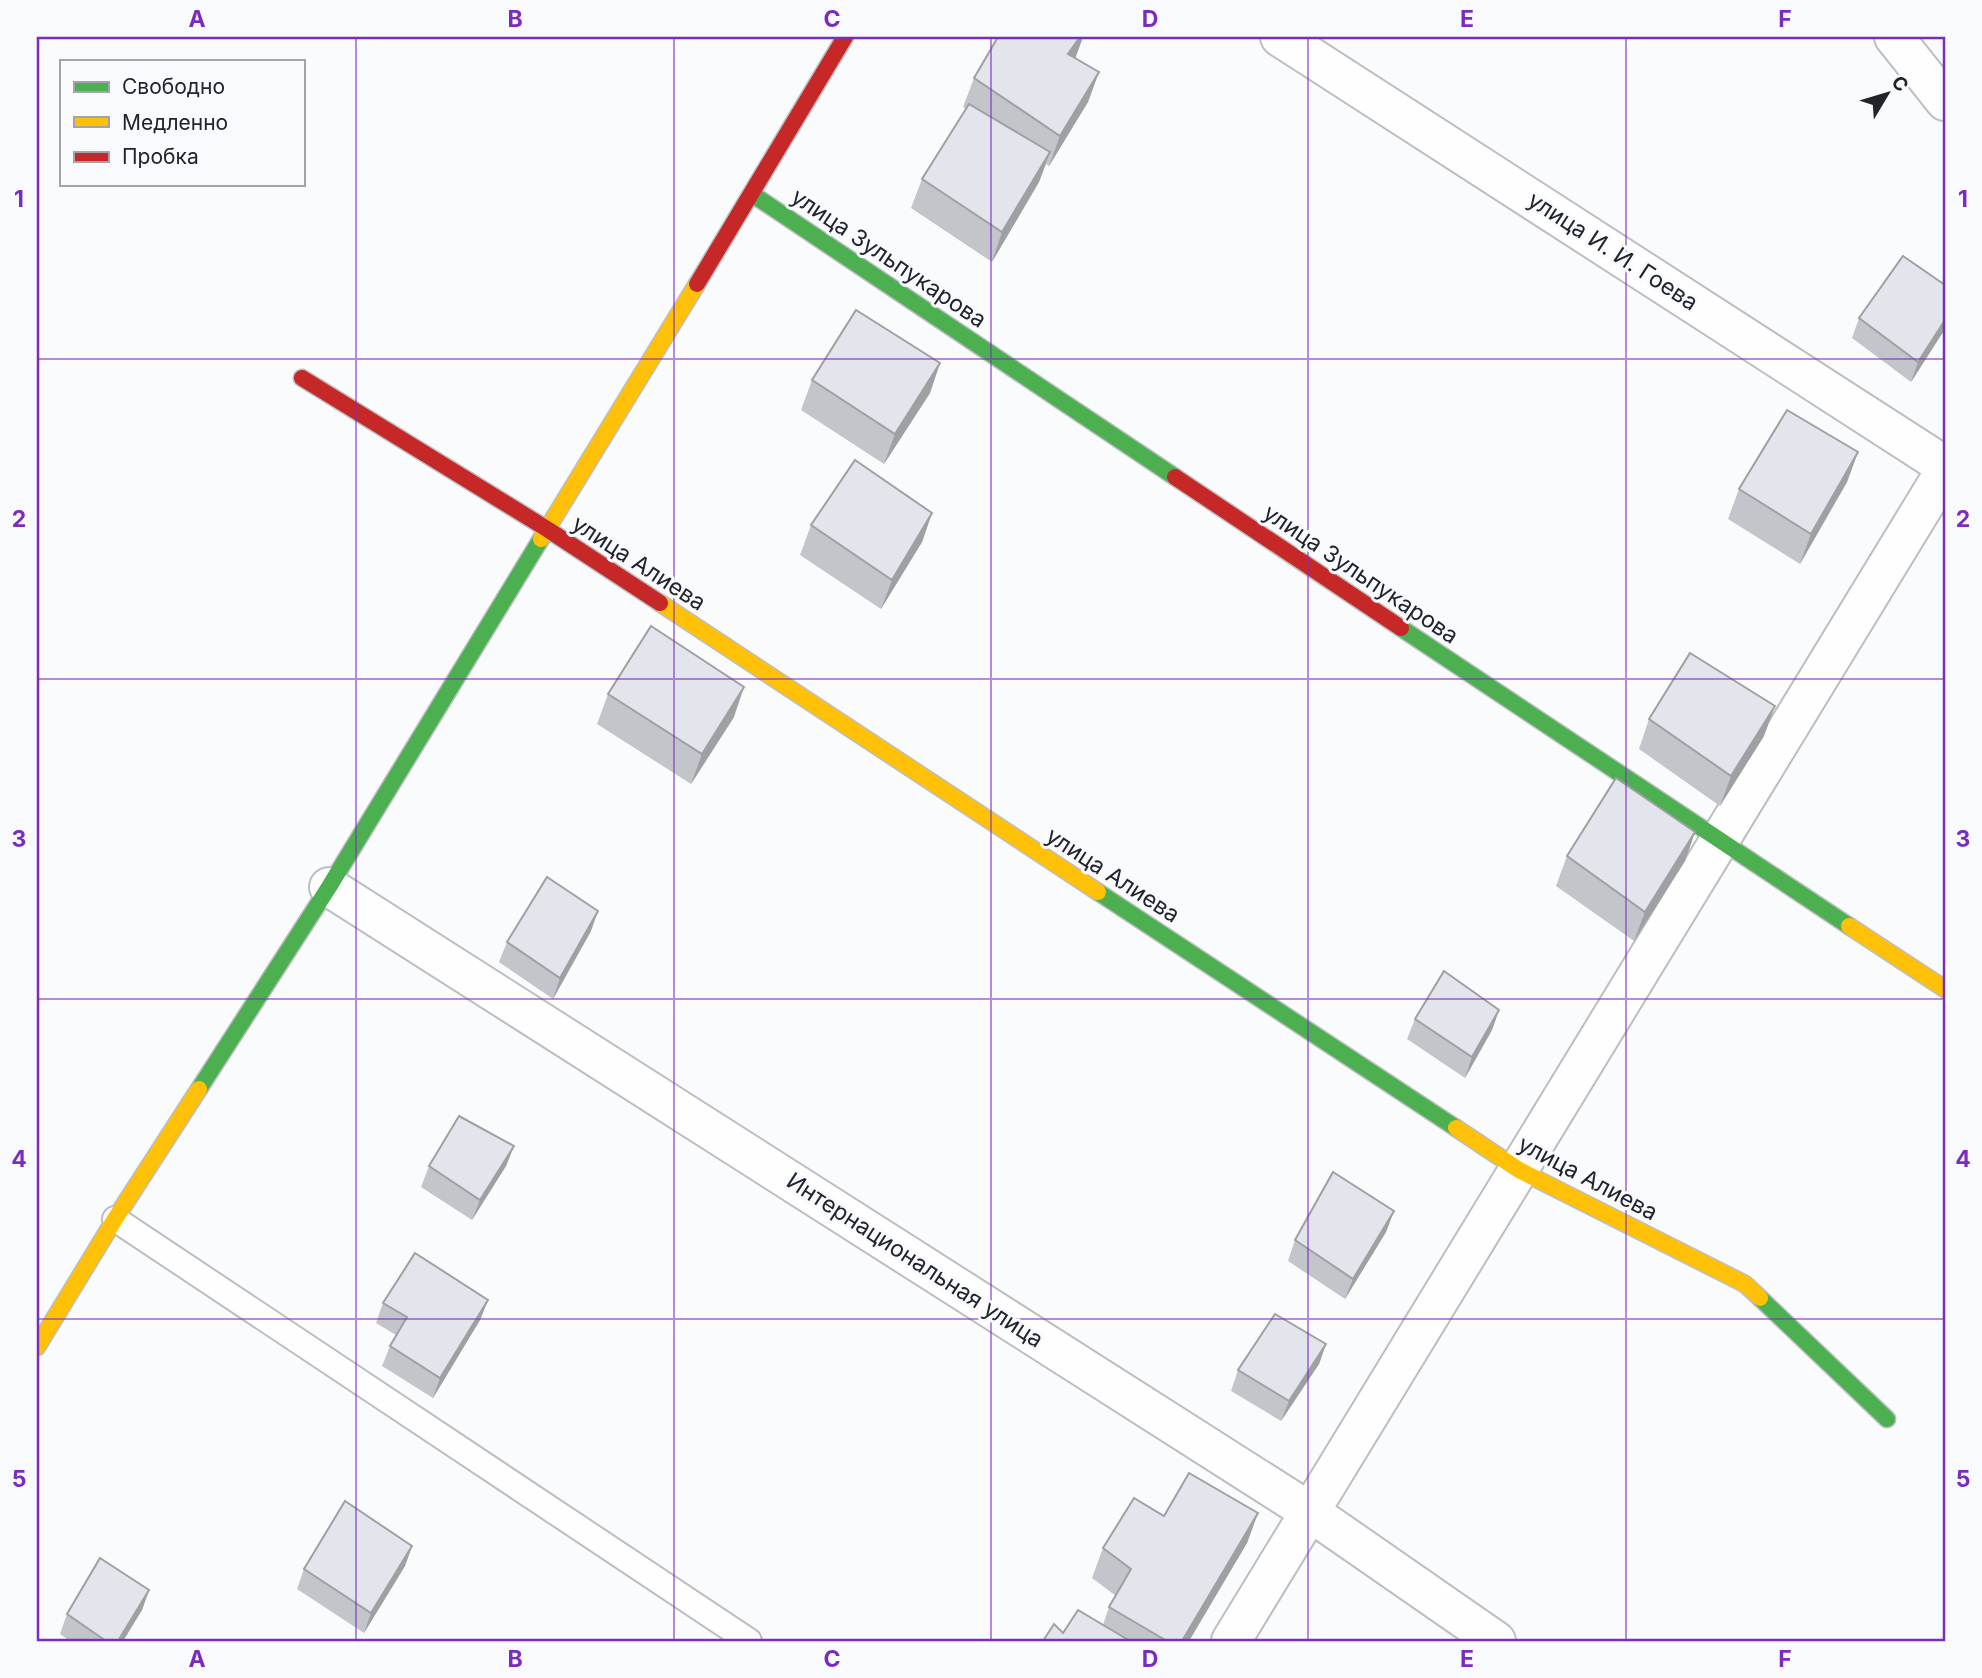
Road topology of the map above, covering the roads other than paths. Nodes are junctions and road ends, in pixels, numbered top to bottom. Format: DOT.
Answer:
graph roads {
  1 [pos="845,37"];
  2 [pos="1280,37"];
  3 [pos="1894,37"];
  4 [pos="1945,101"];
  5 [pos="752,194"];
  6 [pos="302,378"];
  7 [pos="1945,466"];
  8 [pos="1945,471"];
  9 [pos="547,529"];
  10 [pos="1721,842"];
  11 [pos="329,887"];
  12 [pos="1945,989"];
  13 [pos="1519,1170"];
  14 [pos="115,1219"];
  15 [pos="37,1347"];
  16 [pos="1887,1419"];
  17 [pos="1310,1512"];
  18 [pos="749,1641"];
  19 [pos="1230,1641"];
  20 [pos="1496,1641"];
  1 -- 5 [label="street"];
  2 -- 7 [label="street, улица И. И. Гоева"];
  3 -- 4 [label="street"];
  5 -- 9 [label="street"];
  5 -- 10 [label="street, улица Зульпукарова"];
  6 -- 9 [label="street, улица Алиева"];
  8 -- 10 [label="street"];
  9 -- 11 [label="street"];
  9 -- 13 [label="street, улица Алиева"];
  10 -- 12 [label="street, улица Зульпукарова"];
  10 -- 13 [label="street"];
  11 -- 14 [label="street"];
  11 -- 17 [label="street, Интернациональная улица"];
  13 -- 16 [label="street, улица Алиева"];
  13 -- 17 [label="street"];
  14 -- 15 [label="street"];
  14 -- 18 [label="lane"];
  17 -- 19 [label="street"];
  17 -- 20 [label="street, Интернациональная улица"];
}
